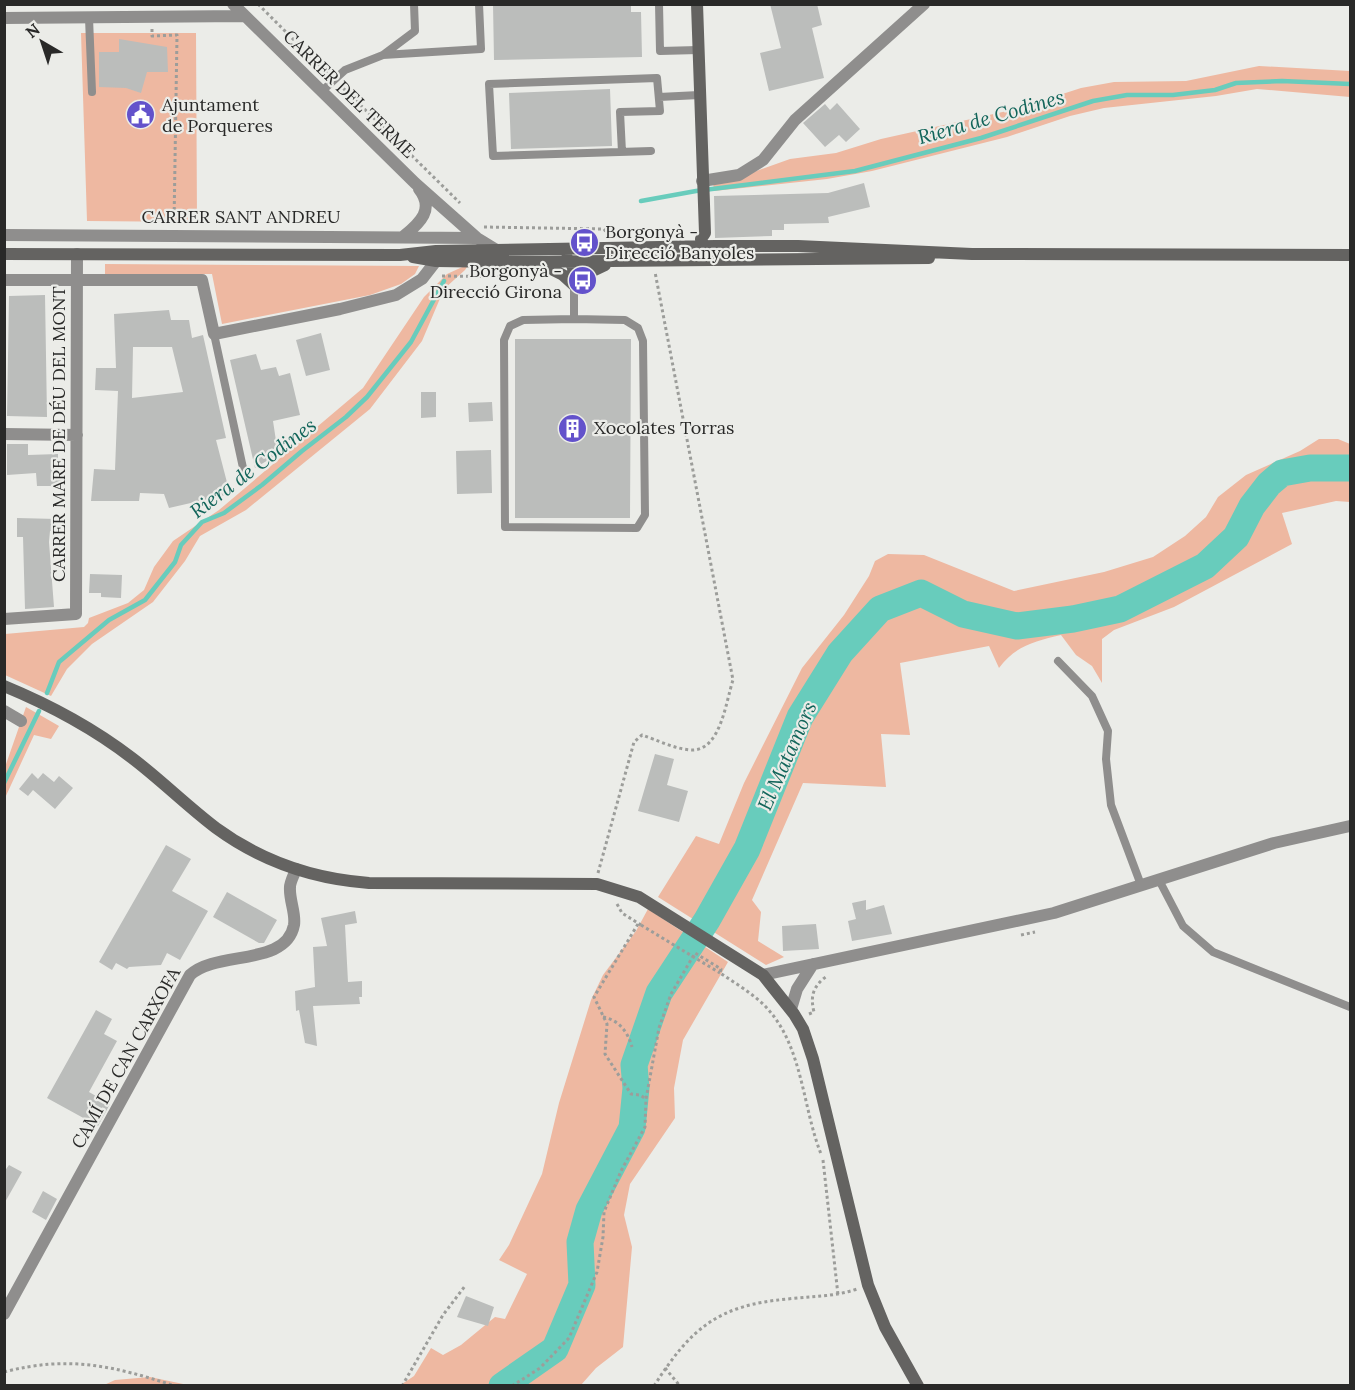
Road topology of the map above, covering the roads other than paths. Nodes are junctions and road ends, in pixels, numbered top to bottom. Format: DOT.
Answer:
graph roads {
  1 [pos="195,4"];
  2 [pos="233,4"];
  3 [pos="414,4"];
  4 [pos="479,4"];
  5 [pos="659,4"];
  6 [pos="697,4"];
  7 [pos="924,4"];
  8 [pos="185,16"];
  9 [pos="245,16"];
  10 [pos="4,18"];
  11 [pos="89,18"];
  12 [pos="698,50"];
  13 [pos="383,55"];
  14 [pos="92,92"];
  15 [pos="321,92"];
  16 [pos="699,95"];
  17 [pos="659,97"];
  18 [pos="651,151"];
  19 [pos="622,152"];
  20 [pos="702,182"];
  21 [pos="415,183"];
  22 [pos="4,235"];
  23 [pos="404,236"];
  24 [pos="477,238"];
  25 [pos="705,242"];
  26 [pos="648,248"];
  27 [pos="495,249"];
  28 [pos="4,254"];
  29 [pos="77,254"];
  30 [pos="972,254"];
  31 [pos="400,255"];
  32 [pos="1350,255"];
  33 [pos="823,260"];
  34 [pos="436,261"];
  35 [pos="531,262"];
  36 [pos="616,262"];
  37 [pos="632,262"];
  38 [pos="573,264"];
  39 [pos="4,280"];
  40 [pos="77,280"];
  41 [pos="574,285"];
  42 [pos="574,319"];
  43 [pos="214,334"];
  44 [pos="4,434"];
  45 [pos="77,435"];
  46 [pos="245,477"];
  47 [pos="4,619"];
  48 [pos="1058,661"];
  49 [pos="4,686"];
  50 [pos="4,711"];
  51 [pos="21,721"];
  52 [pos="1350,826"];
  53 [pos="296,870"];
  54 [pos="1159,880"];
  55 [pos="1141,885"];
  56 [pos="813,964"];
  57 [pos="763,975"];
  58 [pos="1350,1007"];
  59 [pos="791,1009"];
  60 [pos="4,1314"];
  61 [pos="918,1386"];
  1 -- 8 [label="street"];
  2 -- 9 [label="street, CARRER DEL TERME"];
  3 -- 13 [label="lane"];
  4 -- 13 [label="lane"];
  5 -- 12 [label="lane"];
  6 -- 12 [label="main road"];
  7 -- 20 [label="street"];
  8 -- 9 [label="street"];
  8 -- 11 [label="street"];
  9 -- 15 [label="street, CARRER DEL TERME"];
  10 -- 11 [label="street"];
  11 -- 14 [label="lane"];
  12 -- 16 [label="main road"];
  13 -- 15 [label="lane"];
  15 -- 21 [label="street, CARRER DEL TERME"];
  16 -- 17 [label="lane"];
  16 -- 20 [label="main road"];
  17 -- 19 [label="lane"];
  17 -- 19 [label="lane"];
  18 -- 19 [label="lane"];
  20 -- 25 [label="main road"];
  21 -- 23 [label="street"];
  21 -- 24 [label="street, CARRER DEL TERME"];
  22 -- 23 [label="street, CARRER SANT ANDREU"];
  23 -- 24 [label="street, CARRER SANT ANDREU"];
  24 -- 27 [label="street, CARRER DEL TERME"];
  25 -- 26 [label="main road"];
  25 -- 30 [label="main road"];
  25 -- 33 [label="main road"];
  25 -- 37 [label="main road"];
  26 -- 27 [label="main road"];
  26 -- 38 [label="main road"];
  27 -- 31 [label="main road"];
  27 -- 38 [label="main road"];
  28 -- 29 [label="main road"];
  29 -- 31 [label="main road"];
  29 -- 40 [label="street, CARRER MARE DE DÉU DEL MONT"];
  30 -- 32 [label="main road"];
  30 -- 33 [label="main road"];
  31 -- 34 [label="main road"];
  33 -- 37 [label="main road"];
  34 -- 35 [label="main road"];
  34 -- 43 [label="street"];
  35 -- 38 [label="main road"];
  35 -- 41 [label="main road"];
  36 -- 37 [label="main road"];
  36 -- 38 [label="main road"];
  36 -- 41 [label="main road"];
  38 -- 41 [label="main road"];
  39 -- 40 [label="street"];
  40 -- 43 [label="street"];
  40 -- 45 [label="street, CARRER MARE DE DÉU DEL MONT"];
  41 -- 42 [label="lane"];
  42 -- 42 [label="lane"];
  43 -- 46 [label="lane"];
  44 -- 45 [label="street"];
  45 -- 47 [label="street, CARRER MARE DE DÉU DEL MONT"];
  48 -- 55 [label="lane"];
  49 -- 53 [label="main road"];
  50 -- 51 [label="street"];
  52 -- 54 [label="street"];
  53 -- 57 [label="main road"];
  53 -- 60 [label="street, CAMÍ DE CAN CARXOFA"];
  54 -- 55 [label="street"];
  54 -- 58 [label="lane"];
  55 -- 56 [label="street"];
  56 -- 57 [label="street"];
  56 -- 59 [label="street"];
  57 -- 59 [label="main road"];
  59 -- 61 [label="main road"];
}
